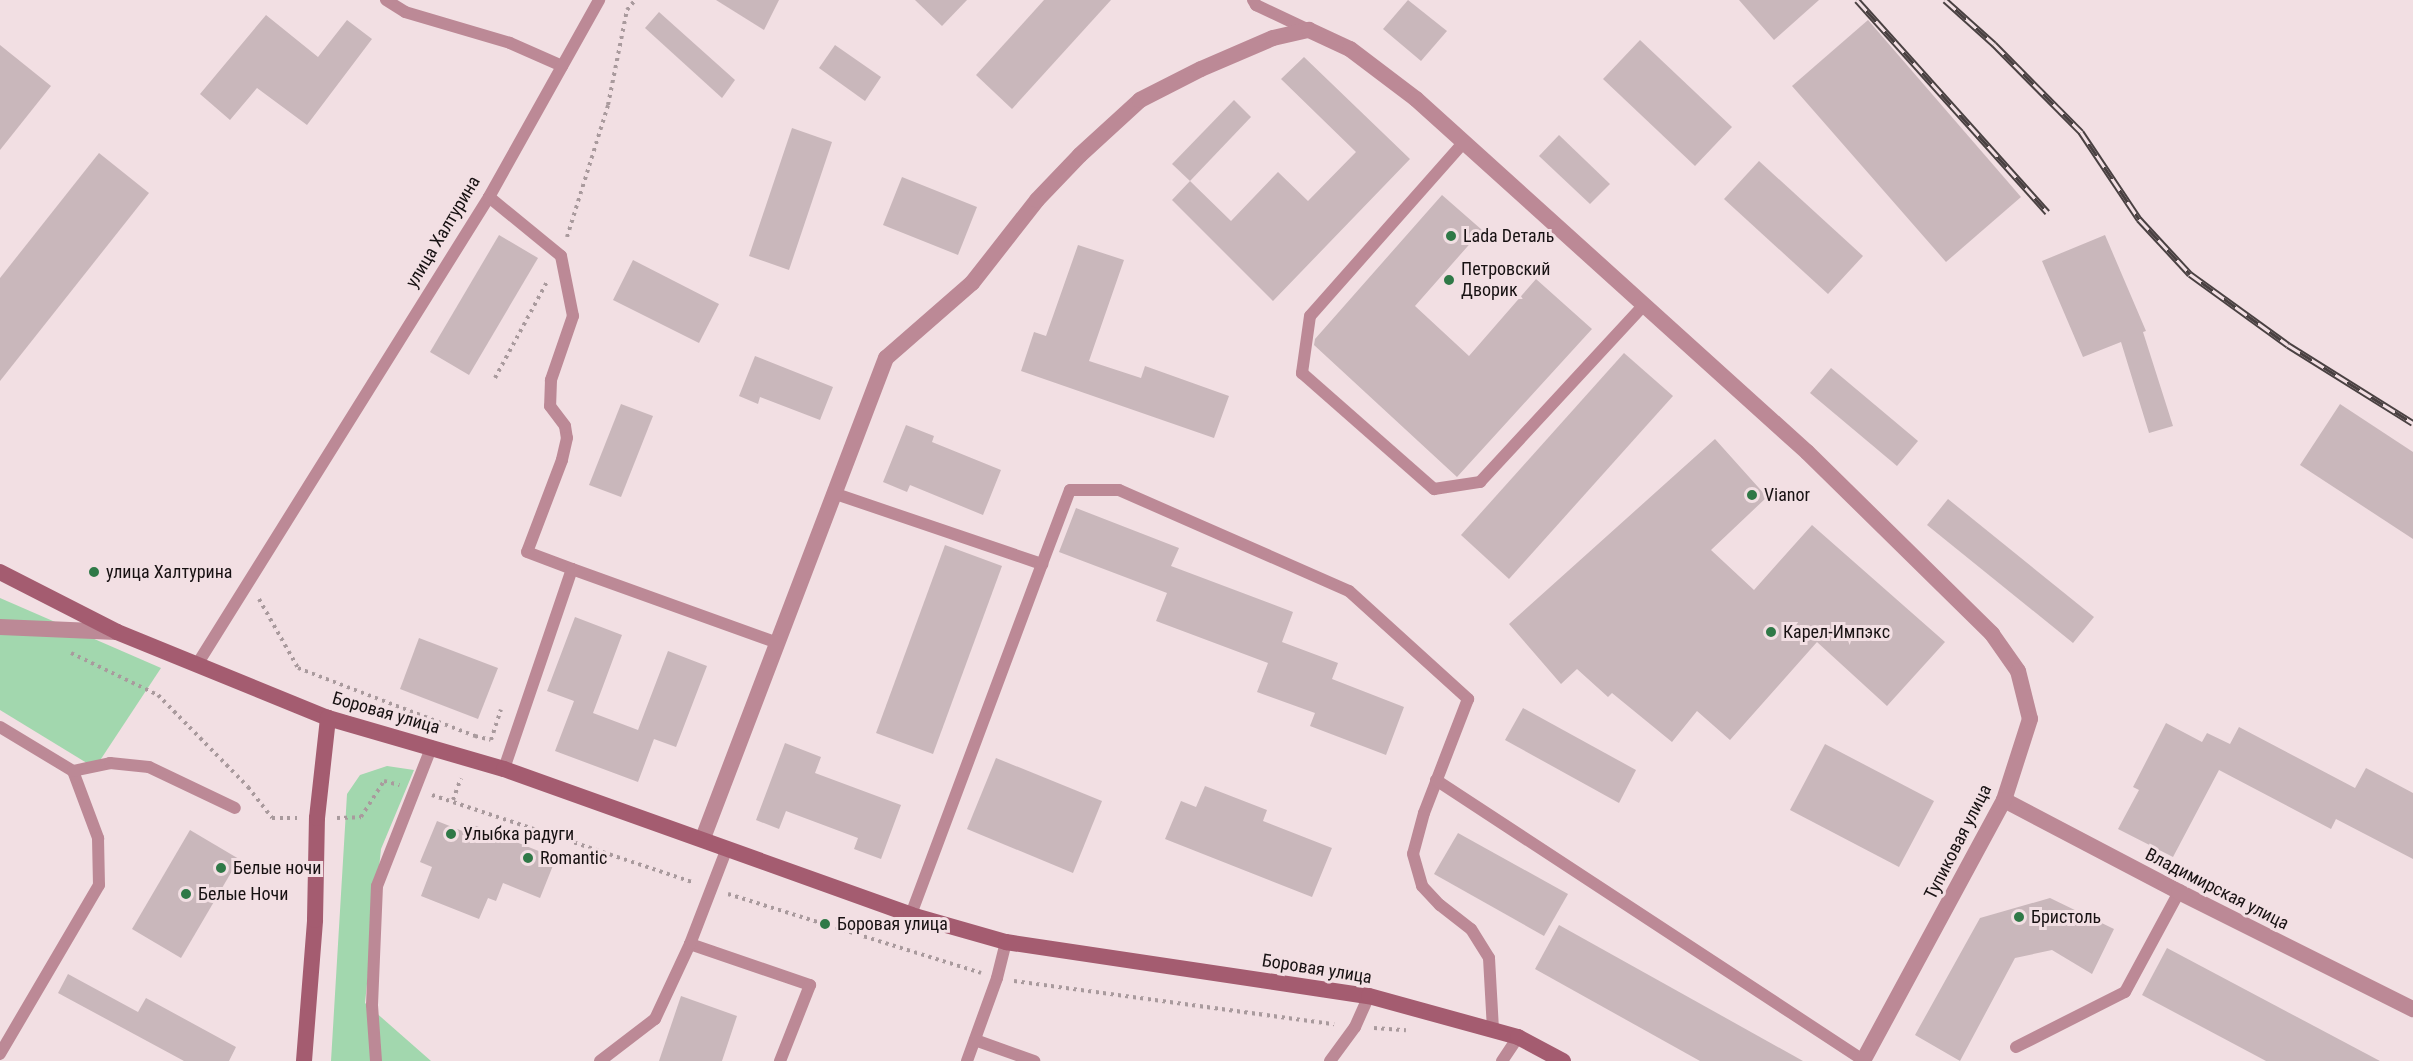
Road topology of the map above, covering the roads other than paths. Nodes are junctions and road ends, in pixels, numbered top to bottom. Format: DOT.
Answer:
graph roads {
  1 [pos="386,0"];
  2 [pos="599,0"];
  3 [pos="1253,0"];
  4 [pos="1309,30"];
  5 [pos="562,66"];
  6 [pos="1464,142"];
  7 [pos="489,196"];
  8 [pos="1644,306"];
  9 [pos="836,494"];
  10 [pos="1042,564"];
  11 [pos="572,569"];
  12 [pos="0,572"];
  13 [pos="0,627"];
  14 [pos="117,632"];
  15 [pos="778,643"];
  16 [pos="198,663"];
  17 [pos="328,718"];
  18 [pos="0,727"];
  19 [pos="432,746"];
  20 [pos="504,769"];
  21 [pos="73,771"];
  22 [pos="1436,780"];
  23 [pos="2004,800"];
  24 [pos="235,808"];
  25 [pos="702,838"];
  26 [pos="727,848"];
  27 [pos="2179,892"];
  28 [pos="911,915"];
  29 [pos="1006,942"];
  30 [pos="690,944"];
  31 [pos="1370,996"];
  32 [pos="2413,1009"];
  33 [pos="1493,1029"];
  34 [pos="1518,1037"];
  35 [pos="975,1040"];
  36 [pos="2016,1047"];
  37 [pos="0,1054"];
  38 [pos="1865,1060"];
  39 [pos="304,1061"];
  40 [pos="376,1061"];
  41 [pos="600,1061"];
  42 [pos="780,1061"];
  43 [pos="967,1061"];
  44 [pos="1034,1061"];
  45 [pos="1330,1061"];
  46 [pos="1502,1061"];
  47 [pos="1563,1061"];
  1 -- 5 [label="lane"];
  2 -- 5 [label="lane, улица Халтурина"];
  3 -- 4 [label="lane"];
  4 -- 6 [label="street, Тупиковая улица"];
  4 -- 9 [label="street"];
  5 -- 7 [label="lane, улица Халтурина"];
  6 -- 8 [label="street, Тупиковая улица"];
  6 -- 8 [label="lane"];
  7 -- 11 [label="lane"];
  7 -- 16 [label="lane, улица Халтурина"];
  8 -- 23 [label="street, Тупиковая улица"];
  9 -- 10 [label="lane"];
  9 -- 15 [label="street"];
  10 -- 22 [label="lane"];
  10 -- 28 [label="lane"];
  11 -- 15 [label="lane"];
  11 -- 20 [label="lane"];
  12 -- 14 [label="main road"];
  13 -- 14 [label="street, Боровая улица"];
  14 -- 16 [label="main road, Боровая улица"];
  15 -- 25 [label="street"];
  16 -- 17 [label="main road, Боровая улица"];
  17 -- 19 [label="main road, Боровая улица"];
  17 -- 39 [label="main road"];
  18 -- 21 [label="lane"];
  19 -- 20 [label="main road, Боровая улица"];
  19 -- 40 [label="lane"];
  20 -- 25 [label="main road, Боровая улица"];
  21 -- 24 [label="lane"];
  21 -- 37 [label="lane"];
  22 -- 33 [label="lane"];
  22 -- 38 [label="lane"];
  23 -- 27 [label="street, Владимирская улица"];
  23 -- 38 [label="street, Тупиковая улица"];
  25 -- 26 [label="main road, Боровая улица"];
  26 -- 28 [label="main road, Боровая улица"];
  26 -- 30 [label="lane"];
  27 -- 32 [label="street, Владимирская улица"];
  27 -- 36 [label="lane"];
  28 -- 29 [label="main road, Боровая улица"];
  29 -- 31 [label="main road, Боровая улица"];
  29 -- 35 [label="lane"];
  30 -- 41 [label="lane"];
  30 -- 42 [label="lane"];
  31 -- 33 [label="main road, Боровая улица"];
  31 -- 45 [label="lane"];
  33 -- 34 [label="main road, Боровая улица"];
  34 -- 46 [label="lane"];
  34 -- 47 [label="main road, Боровая улица"];
  35 -- 43 [label="lane"];
  35 -- 44 [label="lane"];
}
